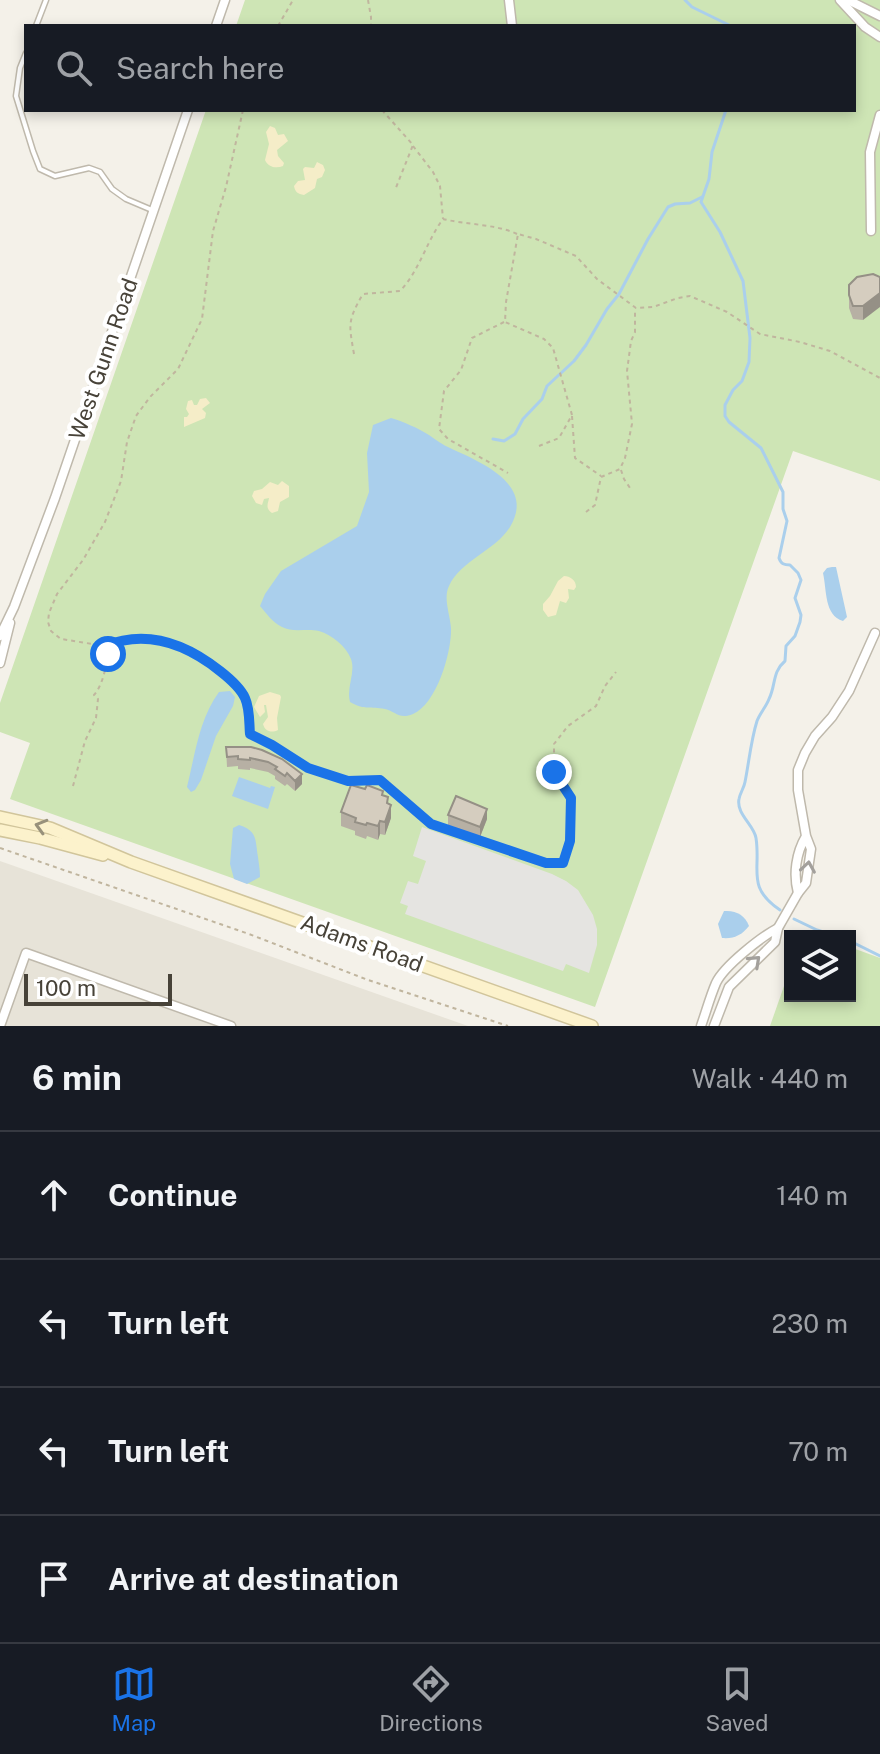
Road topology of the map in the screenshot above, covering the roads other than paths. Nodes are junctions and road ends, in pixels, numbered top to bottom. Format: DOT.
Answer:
graph roads {
  1 [pos="46,0"];
  2 [pos="225,0"];
  3 [pos="509,0"];
  4 [pos="840,0"];
  5 [pos="848,0"];
  6 [pos="880,16"];
  7 [pos="37,24"];
  8 [pos="217,24"];
  9 [pos="512,24"];
  10 [pos="880,37"];
  11 [pos="24,58"];
  12 [pos="187,112"];
  13 [pos="880,115"];
  14 [pos="154,211"];
  15 [pos="871,231"];
  16 [pos="14,607"];
  17 [pos="875,633"];
  18 [pos="0,636"];
  19 [pos="0,663"];
  20 [pos="0,817"];
  21 [pos="0,830"];
  22 [pos="131,862"];
  23 [pos="778,928"];
  24 [pos="724,973"];
  25 [pos="735,981"];
  26 [pos="0,1026"];
  27 [pos="231,1026"];
  28 [pos="592,1026"];
  29 [pos="701,1026"];
  30 [pos="714,1026"];
  1 -- 7 [label="lane"];
  2 -- 8 [label="street"];
  3 -- 9 [label="street"];
  4 -- 10 [label="street"];
  5 -- 6 [label="street"];
  11 -- 14 [label="lane"];
  12 -- 14 [label="street, West Gunn Road"];
  13 -- 15 [label="street"];
  14 -- 16 [label="street, West Gunn Road"];
  16 -- 18 [label="street, West Gunn Road"];
  16 -- 19 [label="street, West Gunn Road"];
  17 -- 23 [label="street"];
  22 -- 20 [label="main road, Adams Road, one-way"];
  21 -- 22 [label="main road, Adams Road"];
  22 -- 28 [label="main road, Adams Road"];
  23 -- 24 [label="street"];
  25 -- 23 [label="street, one-way"];
  24 -- 25 [label="street"];
  24 -- 29 [label="street"];
  25 -- 30 [label="street"];
  26 -- 27 [label="street"];
}
